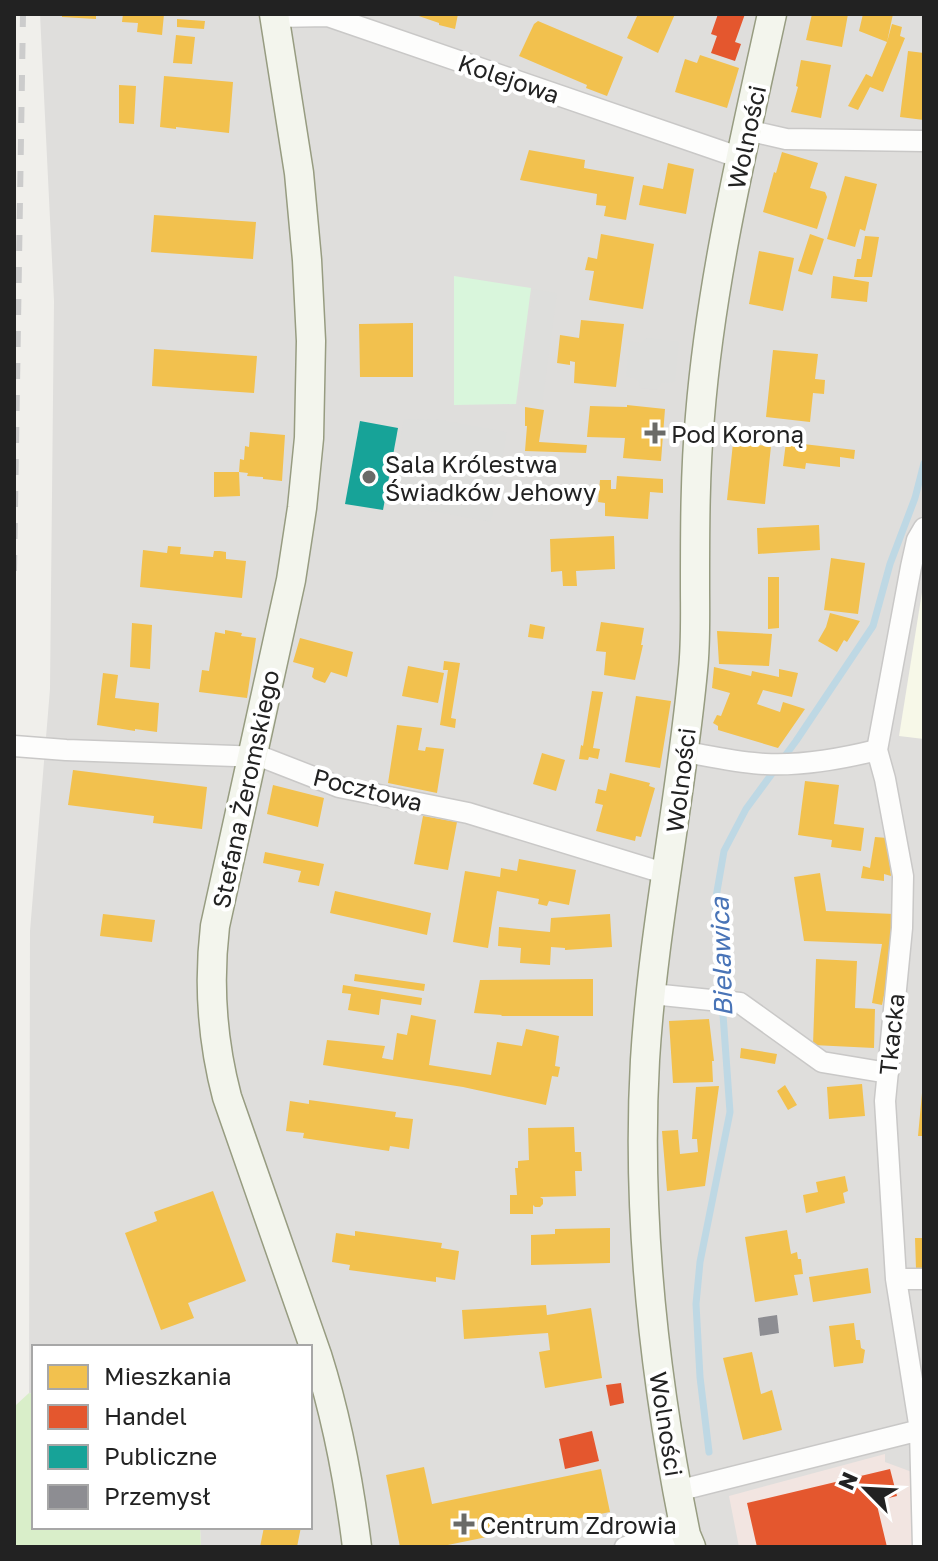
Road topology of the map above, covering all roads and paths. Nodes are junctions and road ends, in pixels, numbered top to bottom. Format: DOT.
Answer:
graph roads {
  1 [pos="772,14"];
  2 [pos="274,15"];
  3 [pos="747,130"];
  4 [pos="924,141"];
  5 [pos="741,158"];
  6 [pos="924,528"];
  7 [pos="14,746"];
  8 [pos="877,750"];
  9 [pos="684,752"];
  10 [pos="254,755"];
  11 [pos="667,874"];
  12 [pos="652,994"];
  13 [pos="888,1073"];
  14 [pos="896,1279"];
  15 [pos="924,1279"];
  16 [pos="920,1430"];
  17 [pos="677,1491"];
  18 [pos="689,1541"];
  19 [pos="357,1547"];
  20 [pos="625,1547"];
  21 [pos="923,1547"];
  1 -- 3 [label="street, Wolności"];
  2 -- 5 [label="street, Kolejowa"];
  2 -- 10 [label="street, Stefana Żeromskiego"];
  3 -- 4 [label="street"];
  3 -- 5 [label="street, Wolności"];
  5 -- 9 [label="street, Wolności"];
  6 -- 8 [label="street, Tkacka"];
  7 -- 10 [label="street, Pocztowa"];
  8 -- 9 [label="street"];
  8 -- 13 [label="street, Tkacka"];
  9 -- 11 [label="street, Wolności"];
  10 -- 11 [label="street, Pocztowa"];
  10 -- 19 [label="street, Stefana Żeromskiego"];
  11 -- 12 [label="street, Wolności"];
  12 -- 13 [label="street"];
  12 -- 17 [label="street, Wolności"];
  13 -- 14 [label="street, Tkacka"];
  14 -- 15 [label="street"];
  14 -- 16 [label="street, Tkacka"];
  16 -- 17 [label="street"];
  16 -- 21 [label="street, Tkacka"];
  17 -- 18 [label="street, Wolności"];
  18 -- 20 [label="street"];
}
